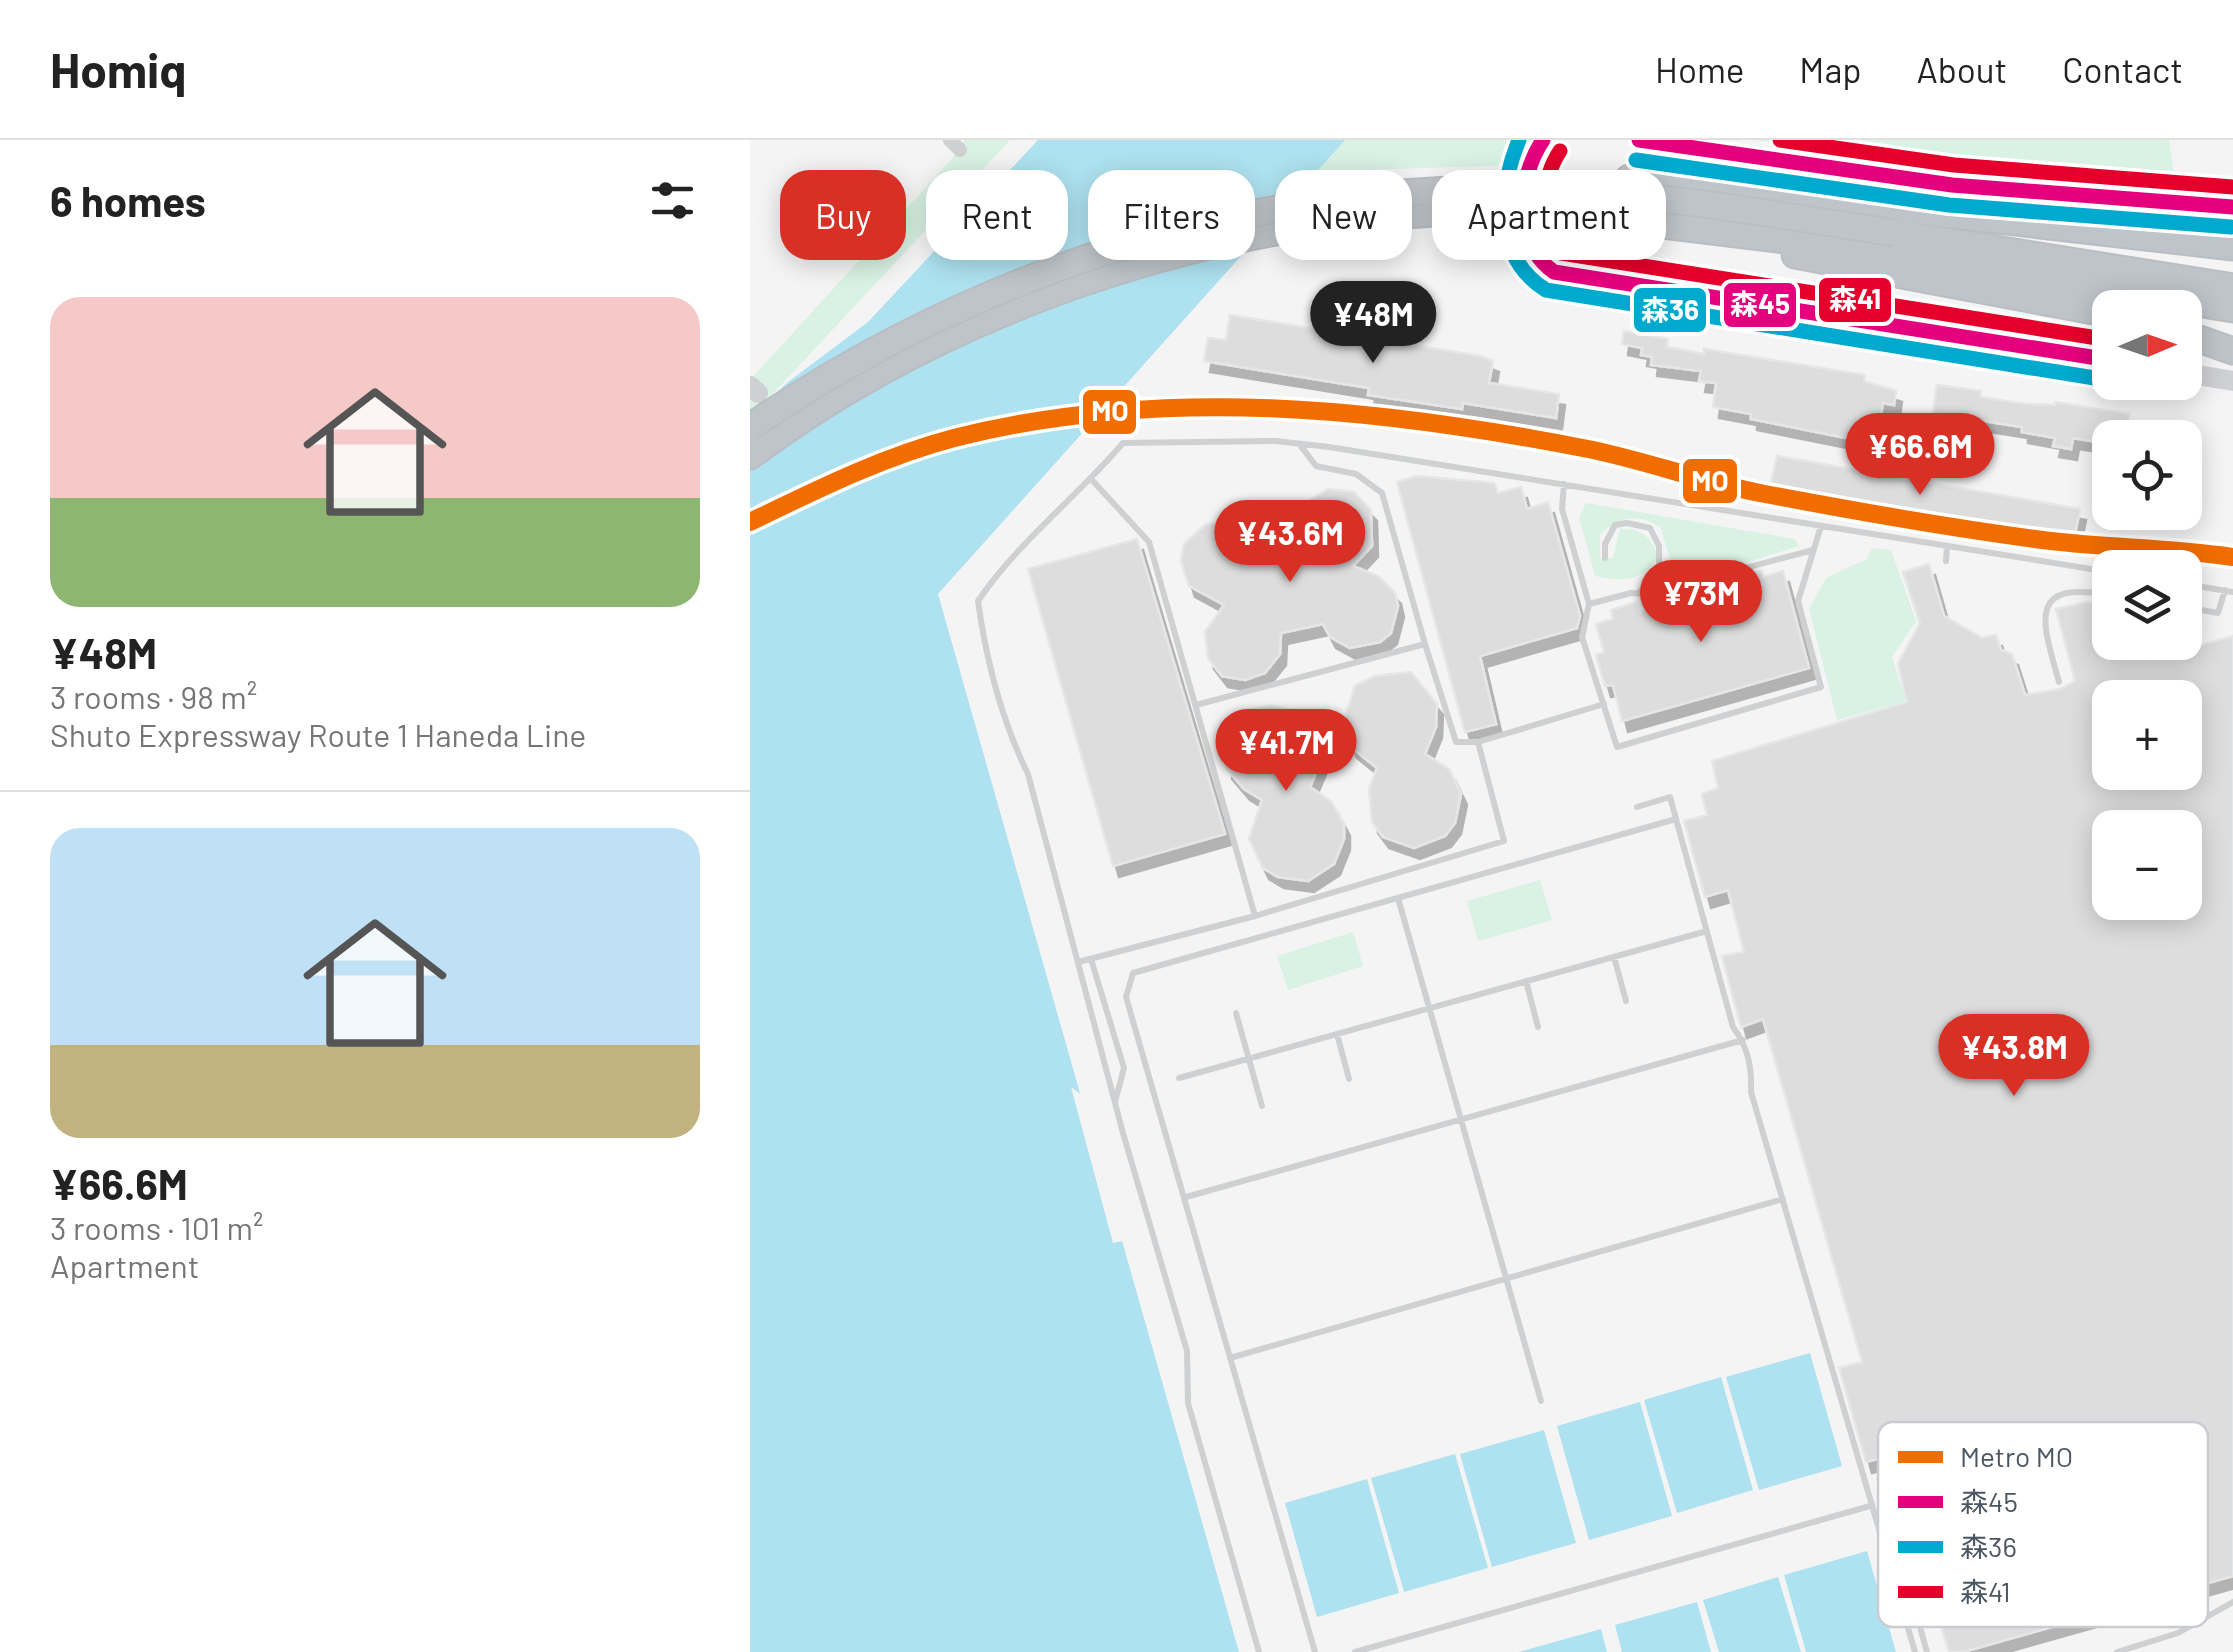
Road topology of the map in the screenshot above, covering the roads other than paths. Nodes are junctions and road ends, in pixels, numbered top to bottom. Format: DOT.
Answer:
graph roads {
  1 [pos="1543,140"];
  2 [pos="1639,140"];
  3 [pos="1666,180"];
  4 [pos="1432,191"];
  5 [pos="1666,200"];
  6 [pos="2233,208"];
  7 [pos="1432,215"];
  8 [pos="1666,224"];
  9 [pos="1666,228"];
  10 [pos="2233,247"];
  11 [pos="1996,261"];
  12 [pos="2233,287"];
  13 [pos="2233,309"];
  14 [pos="2092,311"];
  15 [pos="2202,340"];
  16 [pos="2233,351"];
  17 [pos="2092,357"];
  18 [pos="2202,376"];
  19 [pos="2233,381"];
  20 [pos="750,428"];
  21 [pos="1300,444"];
  22 [pos="750,456"];
  23 [pos="1092,480"];
  24 [pos="1564,484"];
  25 [pos="1821,526"];
  26 [pos="1947,546"];
  27 [pos="1814,549"];
  28 [pos="1605,558"];
  29 [pos="1946,561"];
  30 [pos="2092,569"];
  31 [pos="2202,587"];
  32 [pos="2229,591"];
  33 [pos="2092,592"];
  34 [pos="1639,593"];
  35 [pos="1590,604"];
  36 [pos="2202,610"];
  37 [pos="1425,644"];
  38 [pos="2058,682"];
  39 [pos="1604,704"];
  40 [pos="1196,705"];
  41 [pos="1478,742"];
  42 [pos="1638,808"];
  43 [pos="1676,819"];
  44 [pos="1398,898"];
  45 [pos="1254,916"];
  46 [pos="1707,931"];
  47 [pos="1614,957"];
  48 [pos="1091,959"];
  49 [pos="1078,962"];
  50 [pos="1526,982"];
  51 [pos="1626,1001"];
  52 [pos="1429,1008"];
  53 [pos="1236,1013"];
  54 [pos="1538,1028"];
  55 [pos="1337,1034"];
  56 [pos="1743,1040"];
  57 [pos="1249,1059"];
  58 [pos="1179,1078"];
  59 [pos="1350,1079"];
  60 [pos="1115,1102"];
  61 [pos="1262,1106"];
  62 [pos="1461,1119"];
  63 [pos="1185,1198"];
  64 [pos="1783,1199"];
  65 [pos="1507,1278"];
  66 [pos="1230,1358"];
  67 [pos="1541,1400"];
  68 [pos="1870,1506"];
  69 [pos="1878,1532"];
  70 [pos="2233,1602"];
  71 [pos="2208,1616"];
  72 [pos="1907,1627"];
  73 [pos="1920,1627"];
  74 [pos="2189,1627"];
  75 [pos="1259,1652"];
  76 [pos="1315,1652"];
  77 [pos="1355,1652"];
  78 [pos="1915,1652"];
  79 [pos="1927,1652"];
  80 [pos="2117,1652"];
  1 -- 17 [label="street"];
  2 -- 6 [label="street"];
  3 -- 10 [label="highway, bridge"];
  4 -- 20 [label="highway, bridge"];
  5 -- 11 [label="highway, bridge"];
  7 -- 22 [label="highway, bridge"];
  8 -- 11 [label="highway"];
  9 -- 14 [label="highway"];
  11 -- 12 [label="highway"];
  11 -- 13 [label="highway"];
  15 -- 16 [label="highway"];
  18 -- 19 [label="street"];
  21 -- 23 [label="lane"];
  21 -- 24 [label="lane"];
  21 -- 37 [label="lane"];
  23 -- 40 [label="lane"];
  23 -- 49 [label="lane"];
  24 -- 25 [label="lane"];
  24 -- 35 [label="lane"];
  25 -- 26 [label="lane"];
  25 -- 27 [label="lane"];
  26 -- 29 [label="lane"];
  26 -- 30 [label="lane"];
  27 -- 34 [label="lane"];
  27 -- 39 [label="lane"];
  28 -- 34 [label="lane"];
  31 -- 32 [label="lane"];
  32 -- 36 [label="lane"];
  33 -- 38 [label="lane"];
  34 -- 35 [label="lane"];
  35 -- 39 [label="lane"];
  37 -- 40 [label="lane"];
  37 -- 41 [label="lane"];
  39 -- 41 [label="lane"];
  40 -- 45 [label="lane"];
  41 -- 45 [label="lane"];
  42 -- 43 [label="lane"];
  43 -- 44 [label="lane"];
  43 -- 46 [label="lane"];
  44 -- 52 [label="lane"];
  44 -- 63 [label="lane"];
  45 -- 48 [label="lane"];
  46 -- 47 [label="lane"];
  46 -- 56 [label="lane"];
  47 -- 50 [label="lane"];
  47 -- 51 [label="lane"];
  48 -- 49 [label="lane"];
  48 -- 60 [label="lane"];
  49 -- 60 [label="lane"];
  50 -- 52 [label="lane"];
  50 -- 54 [label="lane"];
  52 -- 55 [label="lane"];
  52 -- 62 [label="lane"];
  53 -- 57 [label="lane"];
  55 -- 57 [label="lane"];
  55 -- 59 [label="lane"];
  56 -- 62 [label="lane"];
  56 -- 64 [label="lane"];
  57 -- 58 [label="lane"];
  57 -- 61 [label="lane"];
  60 -- 75 [label="lane"];
  62 -- 63 [label="lane"];
  62 -- 65 [label="lane"];
  63 -- 66 [label="lane"];
  64 -- 65 [label="lane"];
  64 -- 68 [label="lane"];
  65 -- 66 [label="lane"];
  65 -- 67 [label="lane"];
  66 -- 76 [label="lane"];
  68 -- 69 [label="lane"];
  68 -- 77 [label="lane"];
  70 -- 71 [label="lane"];
  72 -- 78 [label="lane"];
  73 -- 79 [label="lane"];
  74 -- 80 [label="lane"];
}
